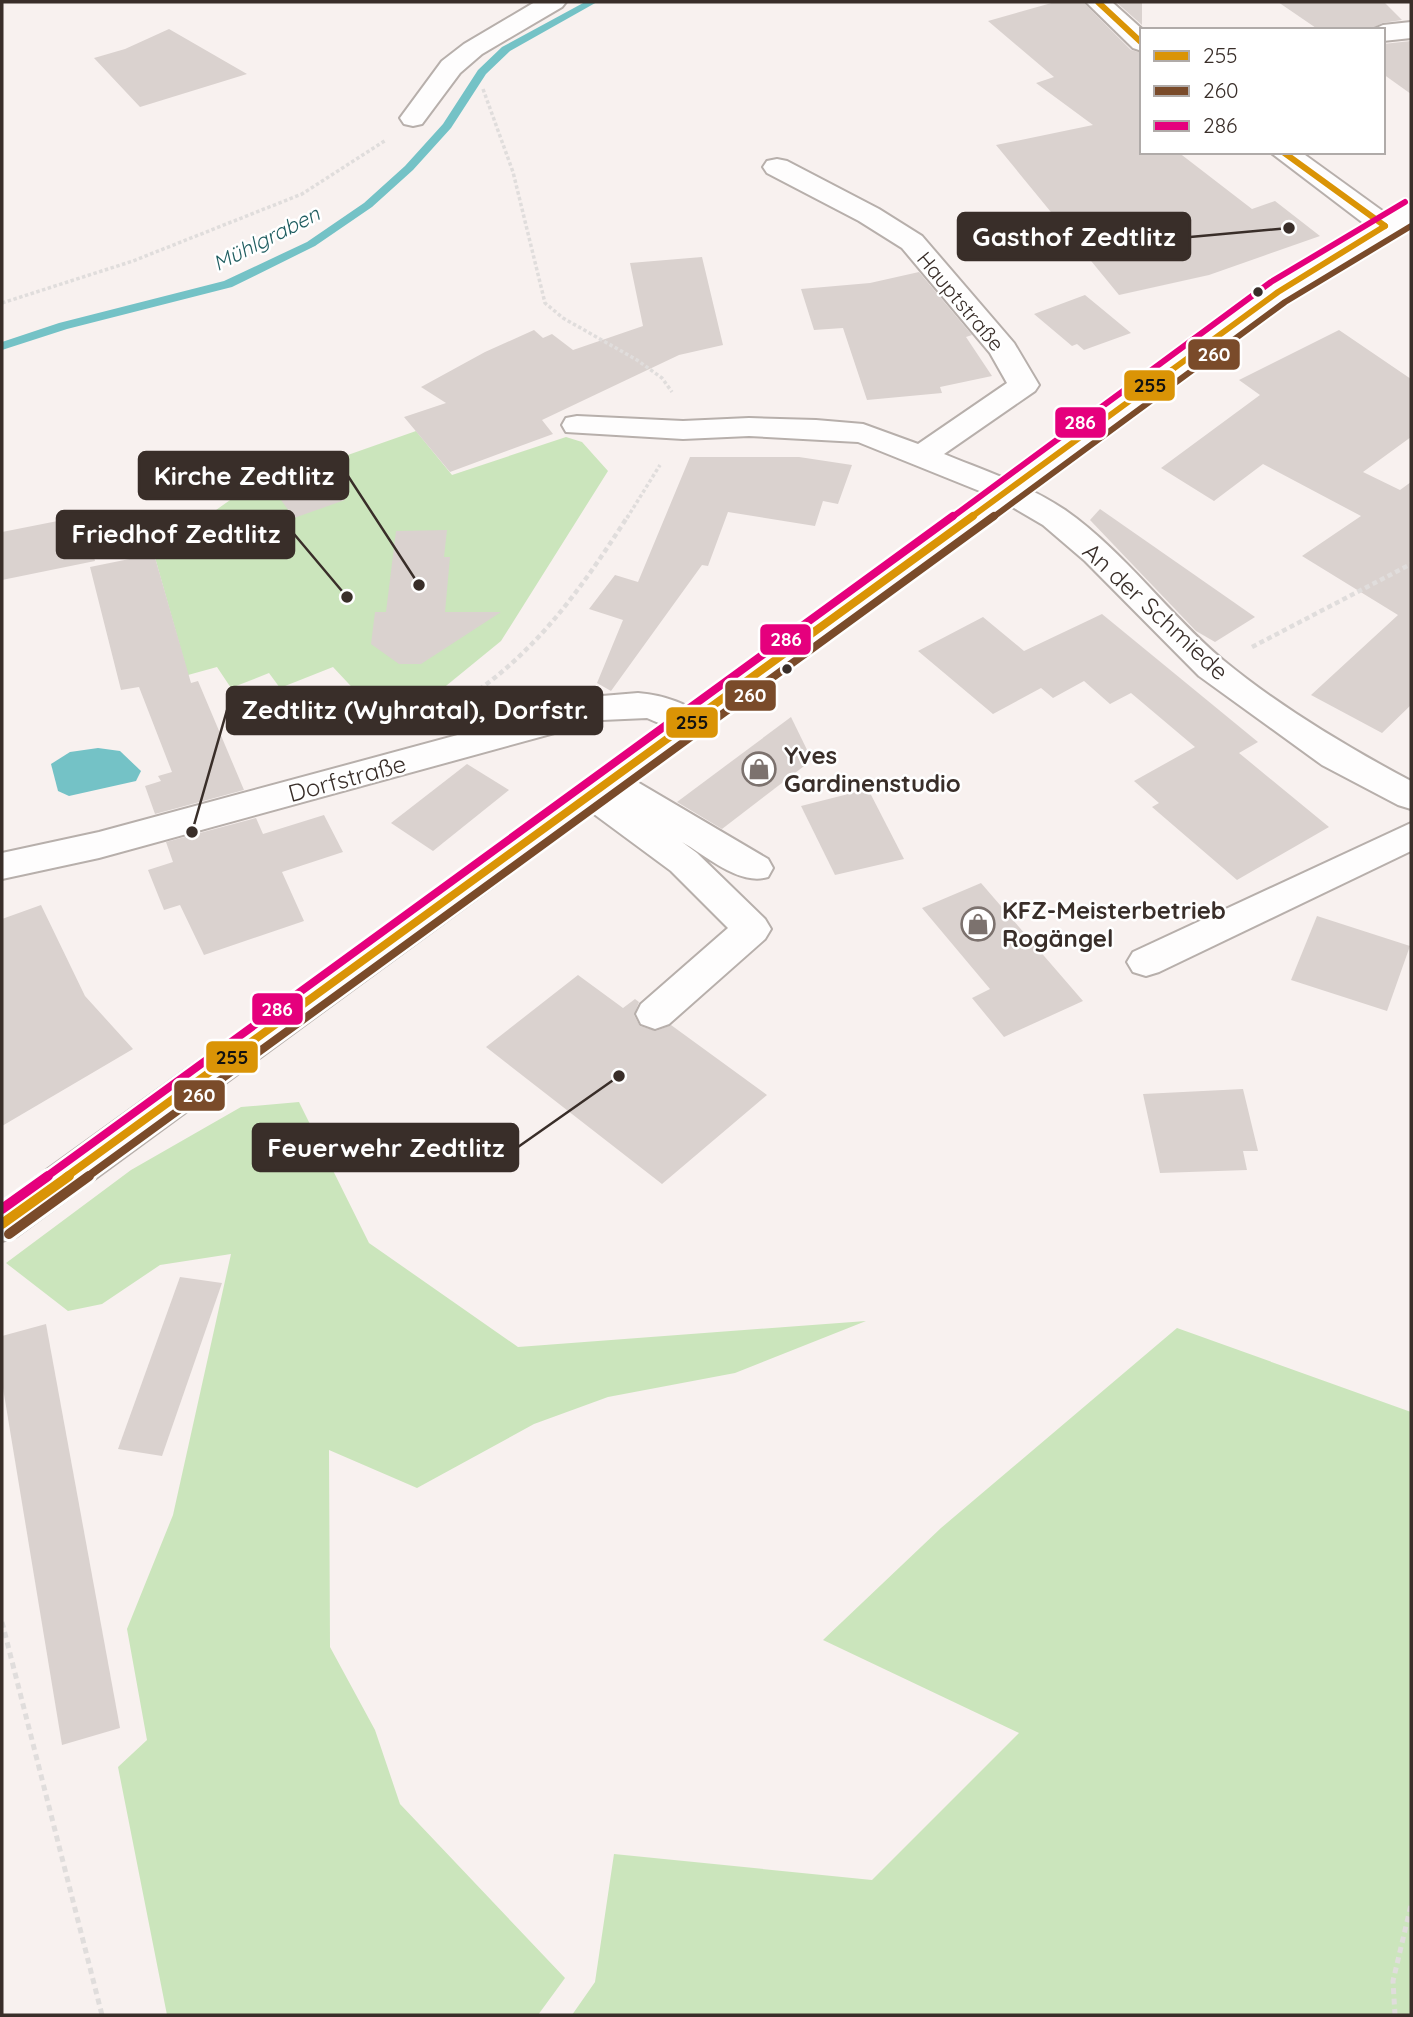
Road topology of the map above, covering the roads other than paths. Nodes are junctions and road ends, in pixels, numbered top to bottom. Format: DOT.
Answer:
graph roads {
  1 [pos="553,2"];
  2 [pos="1098,2"];
  3 [pos="1411,30"];
  4 [pos="1385,33"];
  5 [pos="1137,34"];
  6 [pos="413,118"];
  7 [pos="1286,154"];
  8 [pos="777,167"];
  9 [pos="1398,219"];
  10 [pos="576,425"];
  11 [pos="921,456"];
  12 [pos="1008,491"];
  13 [pos="689,724"];
  14 [pos="601,788"];
  15 [pos="1411,796"];
  16 [pos="1411,836"];
  17 [pos="2,866"];
  18 [pos="755,868"];
  19 [pos="1146,962"];
  20 [pos="656,1014"];
  21 [pos="2,1224"];
  1 -- 6 [label="street"];
  2 -- 5 [label="street"];
  3 -- 4 [label="street"];
  7 -- 9 [label="street"];
  8 -- 11 [label="street, Hauptstraße"];
  9 -- 12 [label="street"];
  10 -- 11 [label="street"];
  11 -- 12 [label="street"];
  12 -- 13 [label="street"];
  12 -- 15 [label="street, An der Schmiede"];
  13 -- 14 [label="street"];
  13 -- 17 [label="street, Dorfstraße"];
  14 -- 18 [label="street"];
  14 -- 20 [label="street"];
  14 -- 21 [label="street"];
  16 -- 19 [label="street"];
}
